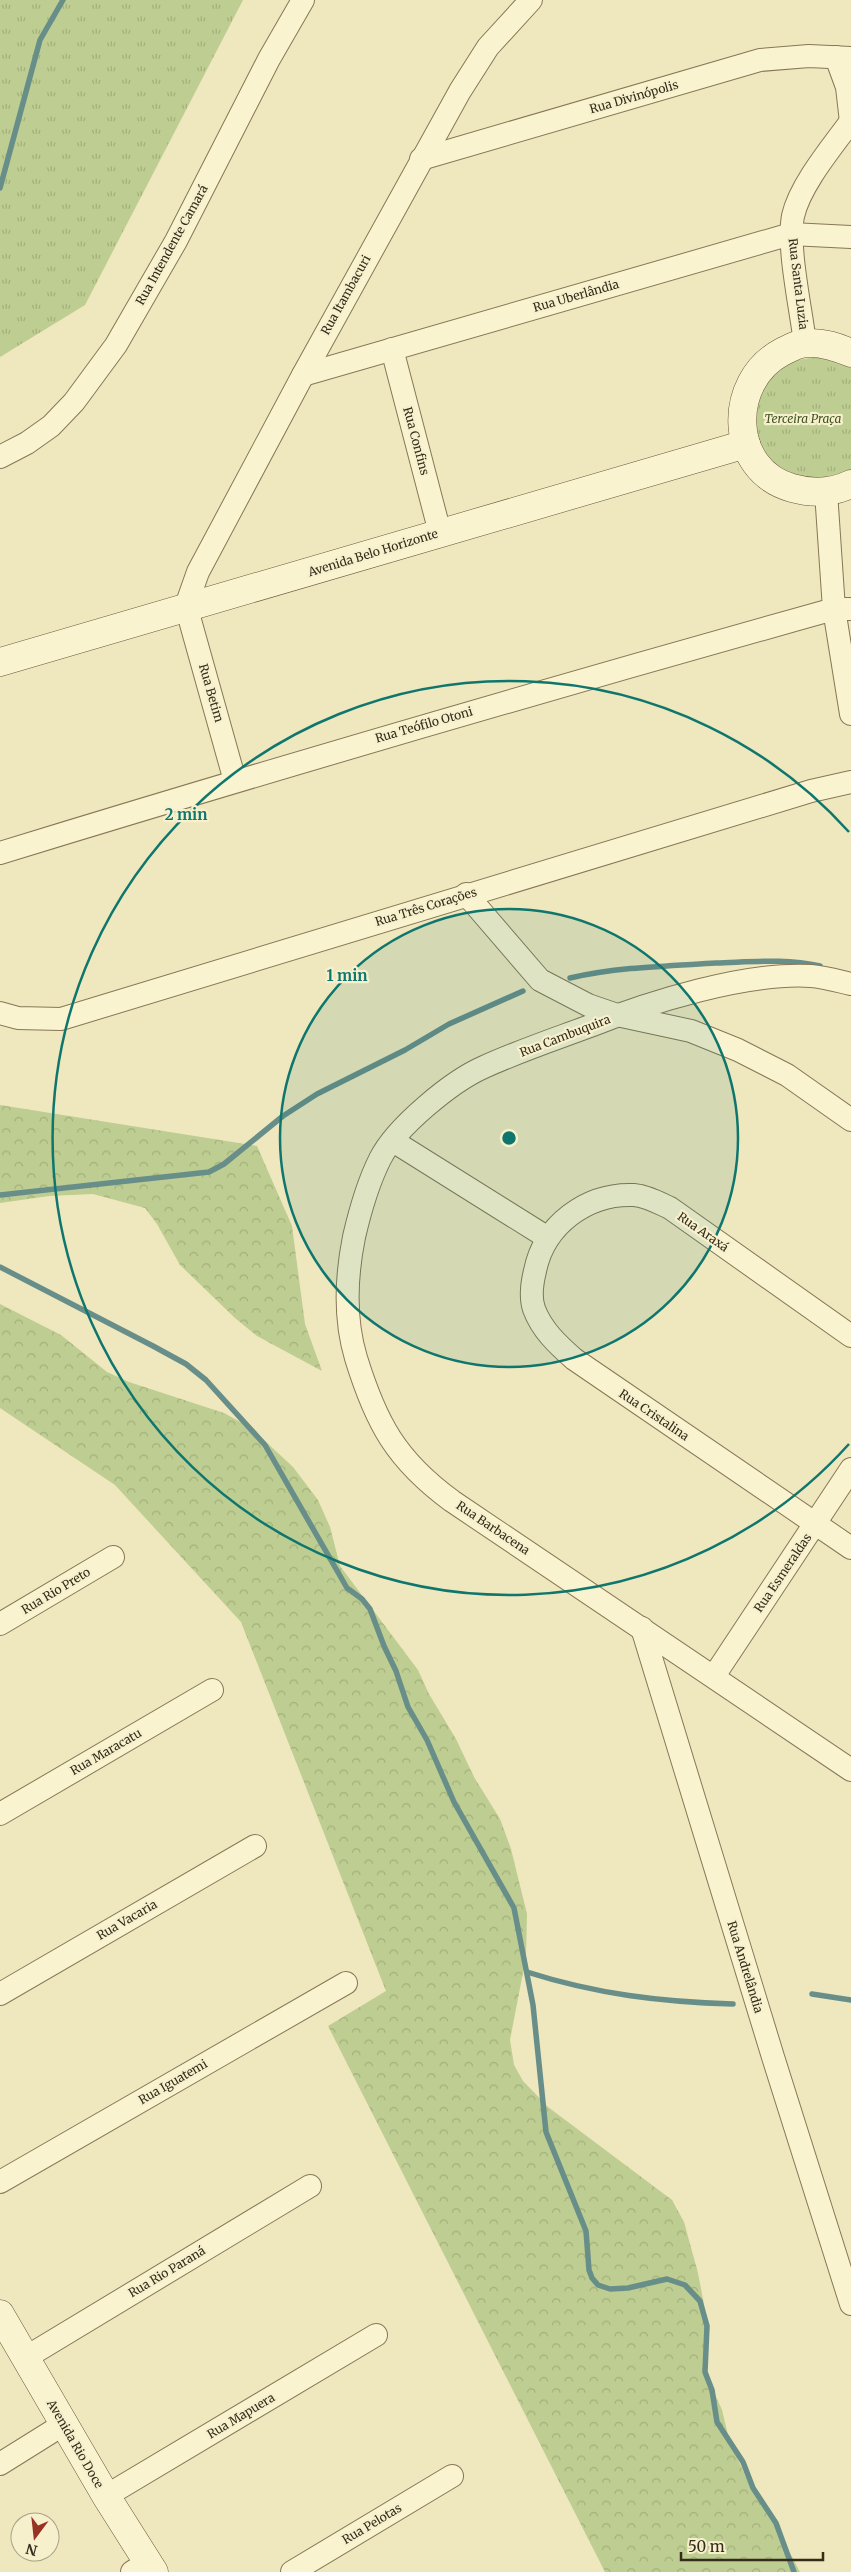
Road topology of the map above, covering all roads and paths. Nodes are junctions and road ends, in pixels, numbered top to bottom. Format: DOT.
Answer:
graph roads {
  1 [pos="303,0"];
  2 [pos="531,0"];
  3 [pos="843,58"];
  4 [pos="851,121"];
  5 [pos="421,159"];
  6 [pos="791,234"];
  7 [pos="851,237"];
  8 [pos="805,342"];
  9 [pos="392,349"];
  10 [pos="851,353"];
  11 [pos="303,375"];
  12 [pos="746,444"];
  13 [pos="0,457"];
  14 [pos="851,484"];
  15 [pos="826,492"];
  16 [pos="440,533"];
  17 [pos="186,606"];
  18 [pos="842,609"];
  19 [pos="0,662"];
  20 [pos="851,714"];
  21 [pos="235,781"];
  22 [pos="851,782"];
  23 [pos="0,853"];
  24 [pos="466,894"];
  25 [pos="851,984"];
  26 [pos="0,1013"];
  27 [pos="617,1015"];
  28 [pos="851,1120"];
  29 [pos="387,1150"];
  30 [pos="548,1238"];
  31 [pos="851,1336"];
  32 [pos="851,1469"];
  33 [pos="816,1524"];
  34 [pos="851,1548"];
  35 [pos="113,1557"];
  36 [pos="0,1624"];
  37 [pos="642,1628"];
  38 [pos="714,1676"];
  39 [pos="212,1690"];
  40 [pos="851,1770"];
  41 [pos="0,1814"];
  42 [pos="255,1846"];
  43 [pos="346,1983"];
  44 [pos="0,1994"];
  45 [pos="0,2182"];
  46 [pos="310,2186"];
  47 [pos="851,2304"];
  48 [pos="0,2314"];
  49 [pos="376,2335"];
  50 [pos="25,2358"];
  51 [pos="64,2424"];
  52 [pos="0,2464"];
  53 [pos="452,2476"];
  54 [pos="106,2496"];
  55 [pos="145,2569"];
  56 [pos="292,2572"];
  1 -- 13 [label="street, Rua Intendente Camará"];
  2 -- 5 [label="street, Rua Itambacuri"];
  3 -- 4 [label="street, Rua Santa Luzia"];
  3 -- 5 [label="street, Rua Divinópolis"];
  4 -- 6 [label="street, Rua Santa Luzia"];
  5 -- 11 [label="street, Rua Itambacuri"];
  6 -- 7 [label="street, Rua Uberlândia"];
  6 -- 8 [label="street, Rua Santa Luzia"];
  6 -- 9 [label="street, Rua Uberlândia"];
  8 -- 10 [label="street"];
  8 -- 12 [label="street"];
  9 -- 11 [label="street, Rua Uberlândia"];
  9 -- 16 [label="street, Rua Confins"];
  11 -- 17 [label="street, Rua Itambacuri"];
  12 -- 15 [label="street"];
  12 -- 16 [label="street, Avenida Belo Horizonte"];
  14 -- 15 [label="street"];
  15 -- 18 [label="street"];
  16 -- 17 [label="street, Avenida Belo Horizonte"];
  17 -- 19 [label="street, Avenida Belo Horizonte"];
  17 -- 21 [label="street, Rua Betim"];
  18 -- 20 [label="street"];
  18 -- 21 [label="street, Rua Teófilo Otoni"];
  21 -- 23 [label="street, Rua Teófilo Otoni"];
  22 -- 24 [label="street, Rua Três Corações"];
  24 -- 26 [label="street, Rua Três Corações"];
  24 -- 27 [label="street"];
  25 -- 27 [label="street"];
  27 -- 28 [label="street, Rua Cambuquira"];
  27 -- 29 [label="street, Rua Cambuquira"];
  29 -- 30 [label="street"];
  29 -- 37 [label="street, Rua Barbacena"];
  30 -- 31 [label="street, Rua Araxá"];
  30 -- 33 [label="street, Rua Cristalina"];
  32 -- 33 [label="street, Rua Esmeraldas"];
  33 -- 34 [label="street, Rua Cristalina"];
  33 -- 38 [label="street, Rua Esmeraldas"];
  35 -- 36 [label="street, Rua Rio Preto"];
  37 -- 38 [label="street, Rua Barbacena"];
  37 -- 47 [label="street, Rua Andrelândia"];
  38 -- 40 [label="street, Rua Barbacena"];
  39 -- 41 [label="street, Rua Maracatu"];
  42 -- 44 [label="street, Rua Vacaria"];
  43 -- 45 [label="street, Rua Iguatemi"];
  46 -- 50 [label="street, Rua Rio Paraná"];
  48 -- 50 [label="street, Avenida Rio Doce"];
  49 -- 54 [label="street, Rua Mapuera"];
  50 -- 51 [label="street, Avenida Rio Doce"];
  51 -- 52 [label="street"];
  51 -- 54 [label="street, Avenida Rio Doce"];
  53 -- 56 [label="street, Rua Pelotas"];
  54 -- 55 [label="street, Avenida Rio Doce"];
}
